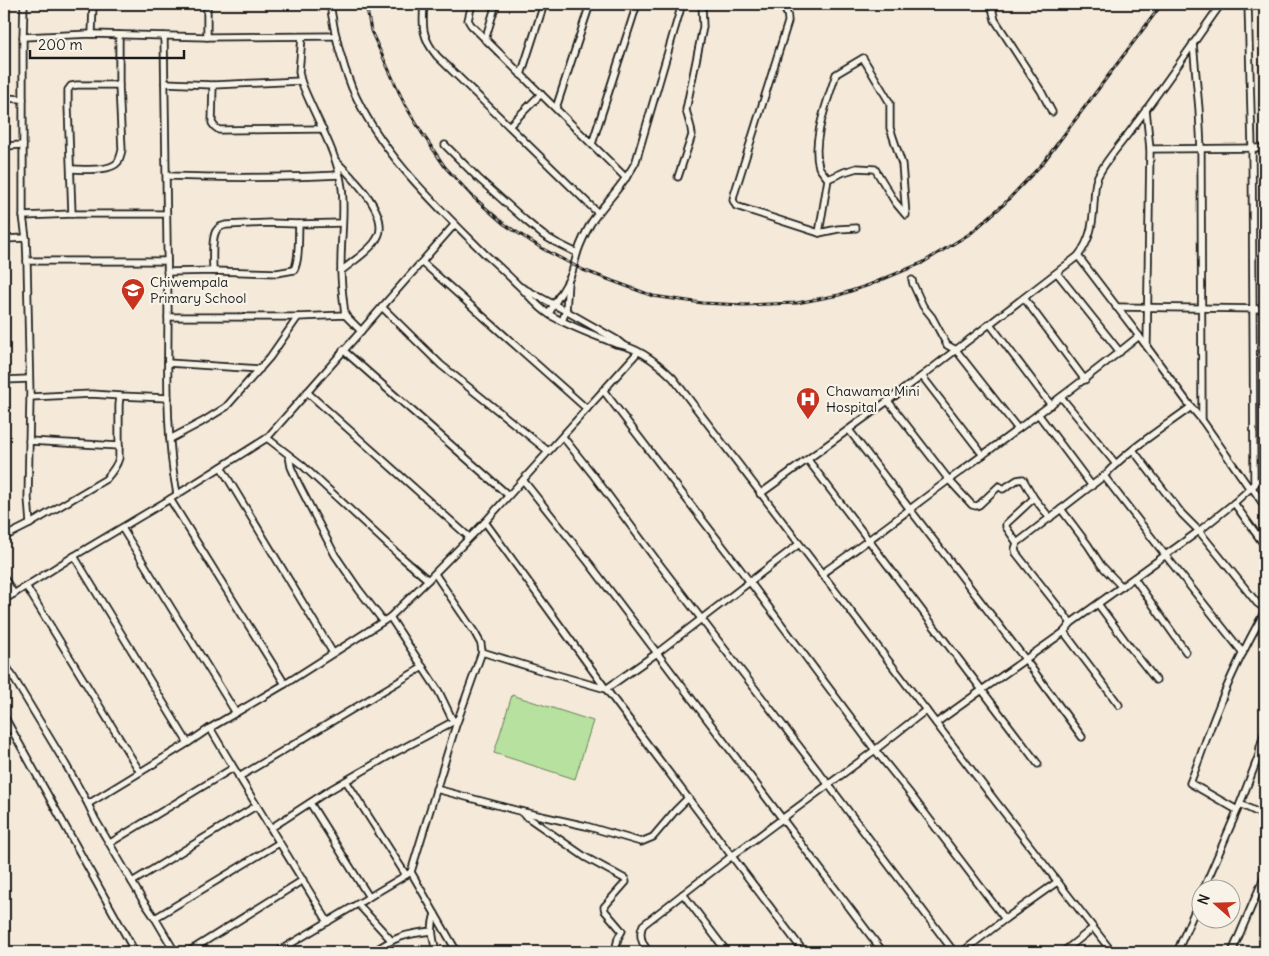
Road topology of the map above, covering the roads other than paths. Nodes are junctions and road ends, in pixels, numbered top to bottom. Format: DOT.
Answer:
graph roads {
  1 [pos="24,4"];
  2 [pos="93,4"];
  3 [pos="207,4"];
  4 [pos="330,4"];
  5 [pos="424,4"];
  6 [pos="472,4"];
  7 [pos="496,4"];
  8 [pos="544,4"];
  9 [pos="590,4"];
  10 [pos="637,4"];
  11 [pos="682,4"];
  12 [pos="702,4"];
  13 [pos="755,4"];
  14 [pos="991,4"];
  15 [pos="1221,4"];
  16 [pos="1248,4"];
  17 [pos="92,34"];
  18 [pos="119,35"];
  19 [pos="164,36"];
  20 [pos="336,36"];
  21 [pos="23,37"];
  22 [pos="207,37"];
  23 [pos="302,37"];
  24 [pos="485,40"];
  25 [pos="1193,43"];
  26 [pos="521,75"];
  27 [pos="301,81"];
  28 [pos="165,83"];
  29 [pos="119,85"];
  30 [pos="213,85"];
  31 [pos="541,94"];
  32 [pos="4,98"];
  33 [pos="23,99"];
  34 [pos="556,108"];
  35 [pos="1146,109"];
  36 [pos="1052,112"];
  37 [pos="509,126"];
  38 [pos="323,129"];
  39 [pos="592,144"];
  40 [pos="23,145"];
  41 [pos="445,145"];
  42 [pos="4,146"];
  43 [pos="1252,148"];
  44 [pos="1265,148"];
  45 [pos="1150,149"];
  46 [pos="1201,150"];
  47 [pos="335,160"];
  48 [pos="70,169"];
  49 [pos="339,175"];
  50 [pos="167,176"];
  51 [pos="678,177"];
  52 [pos="626,178"];
  53 [pos="828,179"];
  54 [pos="598,213"];
  55 [pos="72,214"];
  56 [pos="166,214"];
  57 [pos="23,216"];
  58 [pos="342,223"];
  59 [pos="299,224"];
  60 [pos="455,224"];
  61 [pos="856,228"];
  62 [pos="819,233"];
  63 [pos="26,238"];
  64 [pos="4,239"];
  65 [pos="577,253"];
  66 [pos="1078,256"];
  67 [pos="27,261"];
  68 [pos="167,261"];
  69 [pos="422,262"];
  70 [pos="213,271"];
  71 [pos="341,271"];
  72 [pos="167,272"];
  73 [pos="1057,273"];
  74 [pos="569,280"];
  75 [pos="912,280"];
  76 [pos="519,286"];
  77 [pos="1024,298"];
  78 [pos="554,304"];
  79 [pos="382,307"];
  80 [pos="1116,307"];
  81 [pos="1148,308"];
  82 [pos="1202,309"];
  83 [pos="1253,309"];
  84 [pos="1265,309"];
  85 [pos="566,311"];
  86 [pos="345,314"];
  87 [pos="549,314"];
  88 [pos="168,317"];
  89 [pos="298,317"];
  90 [pos="562,321"];
  91 [pos="990,324"];
  92 [pos="361,331"];
  93 [pos="1139,336"];
  94 [pos="623,345"];
  95 [pos="1147,346"];
  96 [pos="344,350"];
  97 [pos="956,350"];
  98 [pos="638,352"];
  99 [pos="1120,352"];
  100 [pos="168,363"];
  101 [pos="260,369"];
  102 [pos="922,376"];
  103 [pos="29,379"];
  104 [pos="4,380"];
  105 [pos="1085,380"];
  106 [pos="603,390"];
  107 [pos="307,392"];
  108 [pos="120,396"];
  109 [pos="30,397"];
  110 [pos="1061,397"];
  111 [pos="168,398"];
  112 [pos="888,401"];
  113 [pos="1051,405"];
  114 [pos="1190,406"];
  115 [pos="587,408"];
  116 [pos="1038,414"];
  117 [pos="1202,420"];
  118 [pos="1018,429"];
  119 [pos="849,430"];
  120 [pos="563,437"];
  121 [pos="267,438"];
  122 [pos="170,439"];
  123 [pos="29,441"];
  124 [pos="119,446"];
  125 [pos="1133,450"];
  126 [pos="548,451"];
  127 [pos="983,455"];
  128 [pos="289,456"];
  129 [pos="808,460"];
  130 [pos="1116,464"];
  131 [pos="221,467"];
  132 [pos="1265,475"];
  133 [pos="1104,476"];
  134 [pos="523,480"];
  135 [pos="949,480"];
  136 [pos="1092,486"];
  137 [pos="1252,487"];
  138 [pos="177,494"];
  139 [pos="760,494"];
  140 [pos="508,496"];
  141 [pos="1034,498"];
  142 [pos="170,499"];
  143 [pos="1234,503"];
  144 [pos="1265,507"];
  145 [pos="910,509"];
  146 [pos="1061,509"];
  147 [pos="1050,518"];
  148 [pos="485,522"];
  149 [pos="30,524"];
  150 [pos="122,528"];
  151 [pos="1199,531"];
  152 [pos="4,537"];
  153 [pos="469,537"];
  154 [pos="869,541"];
  155 [pos="1017,543"];
  156 [pos="799,544"];
  157 [pos="1265,546"];
  158 [pos="74,556"];
  159 [pos="1166,556"];
  160 [pos="435,574"];
  161 [pos="821,574"];
  162 [pos="4,578"];
  163 [pos="1134,578"];
  164 [pos="428,580"];
  165 [pos="750,582"];
  166 [pos="26,586"];
  167 [pos="1122,587"];
  168 [pos="14,594"];
  169 [pos="4,600"];
  170 [pos="1098,604"];
  171 [pos="1265,610"];
  172 [pos="390,617"];
  173 [pos="701,619"];
  174 [pos="383,622"];
  175 [pos="1071,623"];
  176 [pos="1064,632"];
  177 [pos="482,652"];
  178 [pos="1186,652"];
  179 [pos="333,653"];
  180 [pos="657,653"];
  181 [pos="1243,653"];
  182 [pos="1026,659"];
  183 [pos="4,662"];
  184 [pos="423,667"];
  185 [pos="1156,680"];
  186 [pos="284,684"];
  187 [pos="606,689"];
  188 [pos="982,690"];
  189 [pos="1119,704"];
  190 [pos="926,710"];
  191 [pos="236,713"];
  192 [pos="4,716"];
  193 [pos="456,720"];
  194 [pos="936,723"];
  195 [pos="210,728"];
  196 [pos="1265,731"];
  197 [pos="1082,737"];
  198 [pos="188,743"];
  199 [pos="875,750"];
  200 [pos="1259,755"];
  201 [pos="1265,758"];
  202 [pos="1038,764"];
  203 [pos="233,768"];
  204 [pos="140,772"];
  205 [pos="239,777"];
  206 [pos="346,781"];
  207 [pos="828,784"];
  208 [pos="436,789"];
  209 [pos="688,798"];
  210 [pos="310,803"];
  211 [pos="88,804"];
  212 [pos="256,806"];
  213 [pos="1239,807"];
  214 [pos="519,811"];
  215 [pos="1265,816"];
  216 [pos="783,818"];
  217 [pos="271,828"];
  218 [pos="279,843"];
  219 [pos="110,844"];
  220 [pos="732,856"];
  221 [pos="408,874"];
  222 [pos="1265,875"];
  223 [pos="1208,878"];
  224 [pos="303,880"];
  225 [pos="132,882"];
  226 [pos="1057,882"];
  227 [pos="683,894"];
  228 [pos="368,897"];
  229 [pos="358,904"];
  230 [pos="435,914"];
  231 [pos="155,918"];
  232 [pos="1005,920"];
  233 [pos="1192,920"];
  234 [pos="328,922"];
  235 [pos="1093,928"];
  236 [pos="432,931"];
  237 [pos="391,940"];
  238 [pos="1180,951"];
  239 [pos="135,952"];
  240 [pos="175,952"];
  241 [pos="188,952"];
  242 [pos="278,952"];
  243 [pos="373,952"];
  244 [pos="436,952"];
  245 [pos="457,952"];
  246 [pos="615,952"];
  247 [pos="649,952"];
  248 [pos="727,952"];
  249 [pos="804,952"];
  250 [pos="883,952"];
  251 [pos="954,952"];
  252 [pos="962,952"];
  253 [pos="1063,952"];
  254 [pos="1112,952"];
  255 [pos="1232,952"];
  1 -- 21 [label="street"];
  2 -- 17 [label="street"];
  3 -- 22 [label="street"];
  4 -- 20 [label="street"];
  5 -- 37 [label="street"];
  6 -- 24 [label="street"];
  7 -- 24 [label="street"];
  8 -- 26 [label="street"];
  9 -- 34 [label="street"];
  10 -- 39 [label="street"];
  11 -- 52 [label="street"];
  12 -- 51 [label="street"];
  13 -- 62 [label="street"];
  14 -- 36 [label="street"];
  15 -- 25 [label="street"];
  16 -- 43 [label="street"];
  17 -- 18 [label="street"];
  17 -- 21 [label="street"];
  18 -- 19 [label="street"];
  18 -- 29 [label="street"];
  19 -- 22 [label="street"];
  19 -- 28 [label="street"];
  20 -- 23 [label="street"];
  20 -- 60 [label="street"];
  21 -- 33 [label="street"];
  22 -- 23 [label="street"];
  23 -- 27 [label="street"];
  24 -- 26 [label="street"];
  25 -- 35 [label="street"];
  25 -- 46 [label="street"];
  26 -- 31 [label="street"];
  27 -- 30 [label="street"];
  27 -- 38 [label="street"];
  28 -- 30 [label="street"];
  28 -- 50 [label="street"];
  29 -- 48 [label="street"];
  29 -- 48 [label="street"];
  30 -- 38 [label="street"];
  31 -- 34 [label="street"];
  31 -- 37 [label="street"];
  32 -- 33 [label="street"];
  33 -- 40 [label="street"];
  34 -- 39 [label="street"];
  35 -- 45 [label="street"];
  35 -- 66 [label="street"];
  37 -- 54 [label="street"];
  38 -- 47 [label="street"];
  39 -- 52 [label="street"];
  40 -- 42 [label="street"];
  40 -- 57 [label="street"];
  41 -- 65 [label="street"];
  43 -- 44 [label="street"];
  43 -- 46 [label="street"];
  43 -- 83 [label="street"];
  45 -- 46 [label="street"];
  45 -- 81 [label="street"];
  46 -- 82 [label="street"];
  47 -- 49 [label="street"];
  47 -- 71 [label="street"];
  48 -- 55 [label="street"];
  49 -- 50 [label="street"];
  49 -- 58 [label="street"];
  50 -- 56 [label="street"];
  52 -- 54 [label="street"];
  53 -- 53 [label="street"];
  53 -- 62 [label="street"];
  54 -- 65 [label="street"];
  55 -- 56 [label="street"];
  55 -- 57 [label="street"];
  56 -- 68 [label="street"];
  57 -- 63 [label="street"];
  58 -- 59 [label="street"];
  58 -- 71 [label="street"];
  59 -- 70 [label="street"];
  59 -- 70 [label="street"];
  60 -- 69 [label="street"];
  60 -- 76 [label="street"];
  61 -- 62 [label="street"];
  63 -- 64 [label="street"];
  63 -- 67 [label="street"];
  65 -- 74 [label="street"];
  66 -- 73 [label="street"];
  66 -- 80 [label="street"];
  67 -- 68 [label="street"];
  67 -- 103 [label="street"];
  68 -- 72 [label="street"];
  69 -- 79 [label="street"];
  69 -- 115 [label="street"];
  70 -- 72 [label="street"];
  71 -- 86 [label="street"];
  72 -- 88 [label="street"];
  73 -- 77 [label="street"];
  73 -- 99 [label="street"];
  74 -- 78 [label="street"];
  74 -- 85 [label="street"];
  75 -- 97 [label="street"];
  76 -- 78 [label="street"];
  76 -- 87 [label="street"];
  77 -- 91 [label="street"];
  77 -- 105 [label="street"];
  78 -- 85 [label="street"];
  78 -- 87 [label="street"];
  79 -- 92 [label="street"];
  79 -- 126 [label="street"];
  80 -- 81 [label="street"];
  80 -- 93 [label="street"];
  81 -- 82 [label="street"];
  81 -- 95 [label="street"];
  82 -- 83 [label="street"];
  82 -- 117 [label="street"];
  83 -- 84 [label="street"];
  83 -- 137 [label="street"];
  85 -- 90 [label="street"];
  85 -- 94 [label="street"];
  86 -- 89 [label="street"];
  86 -- 92 [label="street"];
  87 -- 90 [label="street"];
  88 -- 89 [label="street"];
  88 -- 100 [label="street"];
  89 -- 101 [label="street"];
  90 -- 94 [label="street"];
  91 -- 97 [label="street"];
  91 -- 113 [label="street"];
  92 -- 96 [label="street"];
  93 -- 95 [label="street"];
  93 -- 99 [label="street"];
  94 -- 98 [label="street"];
  95 -- 114 [label="street"];
  96 -- 107 [label="street"];
  96 -- 140 [label="street"];
  97 -- 102 [label="street"];
  97 -- 118 [label="street"];
  98 -- 106 [label="street"];
  98 -- 139 [label="street"];
  99 -- 105 [label="street"];
  100 -- 101 [label="street"];
  100 -- 111 [label="street"];
  101 -- 122 [label="street"];
  102 -- 112 [label="street"];
  102 -- 127 [label="street"];
  103 -- 104 [label="street"];
  103 -- 109 [label="street"];
  105 -- 110 [label="street"];
  106 -- 115 [label="street"];
  106 -- 165 [label="street"];
  107 -- 121 [label="street"];
  107 -- 153 [label="street"];
  108 -- 109 [label="street"];
  108 -- 111 [label="street"];
  108 -- 124 [label="street"];
  109 -- 123 [label="street"];
  110 -- 113 [label="street"];
  110 -- 130 [label="street"];
  111 -- 122 [label="street"];
  112 -- 119 [label="street"];
  112 -- 135 [label="street"];
  113 -- 116 [label="street"];
  114 -- 117 [label="street"];
  114 -- 125 [label="street"];
  115 -- 120 [label="street"];
  116 -- 118 [label="street"];
  116 -- 136 [label="street"];
  117 -- 137 [label="street"];
  118 -- 127 [label="street"];
  119 -- 129 [label="street"];
  119 -- 145 [label="street"];
  120 -- 126 [label="street"];
  120 -- 173 [label="street"];
  121 -- 128 [label="street"];
  121 -- 131 [label="street"];
  122 -- 138 [label="street"];
  123 -- 124 [label="street"];
  123 -- 149 [label="street"];
  124 -- 149 [label="street"];
  125 -- 130 [label="street"];
  125 -- 151 [label="street"];
  126 -- 134 [label="street"];
  127 -- 135 [label="street"];
  128 -- 164 [label="street"];
  128 -- 174 [label="street"];
  129 -- 139 [label="street"];
  129 -- 154 [label="street"];
  130 -- 133 [label="street"];
  131 -- 138 [label="street"];
  131 -- 179 [label="street"];
  132 -- 137 [label="street"];
  133 -- 136 [label="street"];
  133 -- 159 [label="street"];
  134 -- 140 [label="street"];
  134 -- 180 [label="street"];
  135 -- 141 [label="street"];
  135 -- 145 [label="street"];
  136 -- 146 [label="street"];
  137 -- 143 [label="street"];
  137 -- 144 [label="street"];
  138 -- 142 [label="street"];
  139 -- 156 [label="street"];
  140 -- 148 [label="street"];
  141 -- 147 [label="street"];
  141 -- 155 [label="street"];
  142 -- 150 [label="street"];
  142 -- 186 [label="street"];
  143 -- 151 [label="street"];
  143 -- 157 [label="street"];
  145 -- 154 [label="street"];
  145 -- 182 [label="street"];
  146 -- 147 [label="street"];
  146 -- 167 [label="street"];
  147 -- 155 [label="street"];
  148 -- 153 [label="street"];
  148 -- 187 [label="street"];
  149 -- 152 [label="street"];
  150 -- 158 [label="street"];
  150 -- 191 [label="street"];
  151 -- 159 [label="street"];
  151 -- 171 [label="street"];
  153 -- 160 [label="street"];
  154 -- 161 [label="street"];
  154 -- 188 [label="street"];
  155 -- 175 [label="street"];
  156 -- 161 [label="street"];
  156 -- 165 [label="street"];
  158 -- 166 [label="street"];
  158 -- 198 [label="street"];
  159 -- 163 [label="street"];
  159 -- 181 [label="street"];
  160 -- 164 [label="street"];
  160 -- 177 [label="street"];
  161 -- 190 [label="street"];
  162 -- 168 [label="street"];
  163 -- 167 [label="street"];
  163 -- 178 [label="street"];
  164 -- 172 [label="street"];
  165 -- 173 [label="street"];
  165 -- 199 [label="street"];
  166 -- 168 [label="street"];
  166 -- 204 [label="street"];
  167 -- 170 [label="street"];
  168 -- 169 [label="street"];
  170 -- 175 [label="street"];
  170 -- 185 [label="street"];
  171 -- 181 [label="street"];
  172 -- 174 [label="street"];
  172 -- 184 [label="street"];
  173 -- 180 [label="street"];
  173 -- 207 [label="street"];
  174 -- 179 [label="street"];
  175 -- 176 [label="street"];
  176 -- 182 [label="street"];
  176 -- 189 [label="street"];
  177 -- 187 [label="street"];
  177 -- 193 [label="street"];
  179 -- 186 [label="street"];
  180 -- 187 [label="street"];
  180 -- 216 [label="street"];
  181 -- 213 [label="street"];
  182 -- 188 [label="street"];
  182 -- 197 [label="street"];
  183 -- 211 [label="street"];
  184 -- 193 [label="street"];
  184 -- 205 [label="street"];
  186 -- 191 [label="street"];
  187 -- 209 [label="street"];
  188 -- 194 [label="street"];
  188 -- 202 [label="street"];
  190 -- 194 [label="street"];
  190 -- 199 [label="street"];
  191 -- 195 [label="street"];
  192 -- 239 [label="street"];
  193 -- 206 [label="street"];
  193 -- 208 [label="street"];
  194 -- 226 [label="street"];
  195 -- 198 [label="street"];
  195 -- 203 [label="street"];
  196 -- 200 [label="street"];
  198 -- 204 [label="street"];
  199 -- 207 [label="street"];
  199 -- 232 [label="street"];
  200 -- 201 [label="street"];
  200 -- 213 [label="street"];
  203 -- 205 [label="street"];
  203 -- 219 [label="street"];
  204 -- 211 [label="street"];
  205 -- 212 [label="street"];
  206 -- 210 [label="street"];
  206 -- 221 [label="street"];
  207 -- 216 [label="street"];
  207 -- 251 [label="street"];
  208 -- 214 [label="street"];
  208 -- 221 [label="street"];
  209 -- 214 [label="street"];
  209 -- 220 [label="street"];
  210 -- 217 [label="street"];
  210 -- 228 [label="street"];
  211 -- 219 [label="street"];
  212 -- 217 [label="street"];
  212 -- 225 [label="street"];
  213 -- 215 [label="street"];
  213 -- 223 [label="street"];
  214 -- 246 [label="street"];
  216 -- 220 [label="street"];
  216 -- 250 [label="street"];
  217 -- 218 [label="street"];
  218 -- 224 [label="street"];
  218 -- 231 [label="street"];
  219 -- 225 [label="street"];
  220 -- 227 [label="street"];
  220 -- 249 [label="street"];
  221 -- 228 [label="street"];
  221 -- 230 [label="street"];
  222 -- 255 [label="street"];
  224 -- 234 [label="street"];
  224 -- 241 [label="street"];
  225 -- 231 [label="street"];
  226 -- 232 [label="street"];
  226 -- 235 [label="street"];
  227 -- 247 [label="street"];
  227 -- 248 [label="street"];
  228 -- 229 [label="street"];
  229 -- 234 [label="street"];
  229 -- 237 [label="street"];
  230 -- 236 [label="street"];
  230 -- 245 [label="street"];
  231 -- 240 [label="street"];
  232 -- 252 [label="street"];
  233 -- 238 [label="street"];
  234 -- 242 [label="street"];
  235 -- 253 [label="street"];
  235 -- 254 [label="street"];
  236 -- 237 [label="street"];
  236 -- 244 [label="street"];
  237 -- 243 [label="street"];
}
